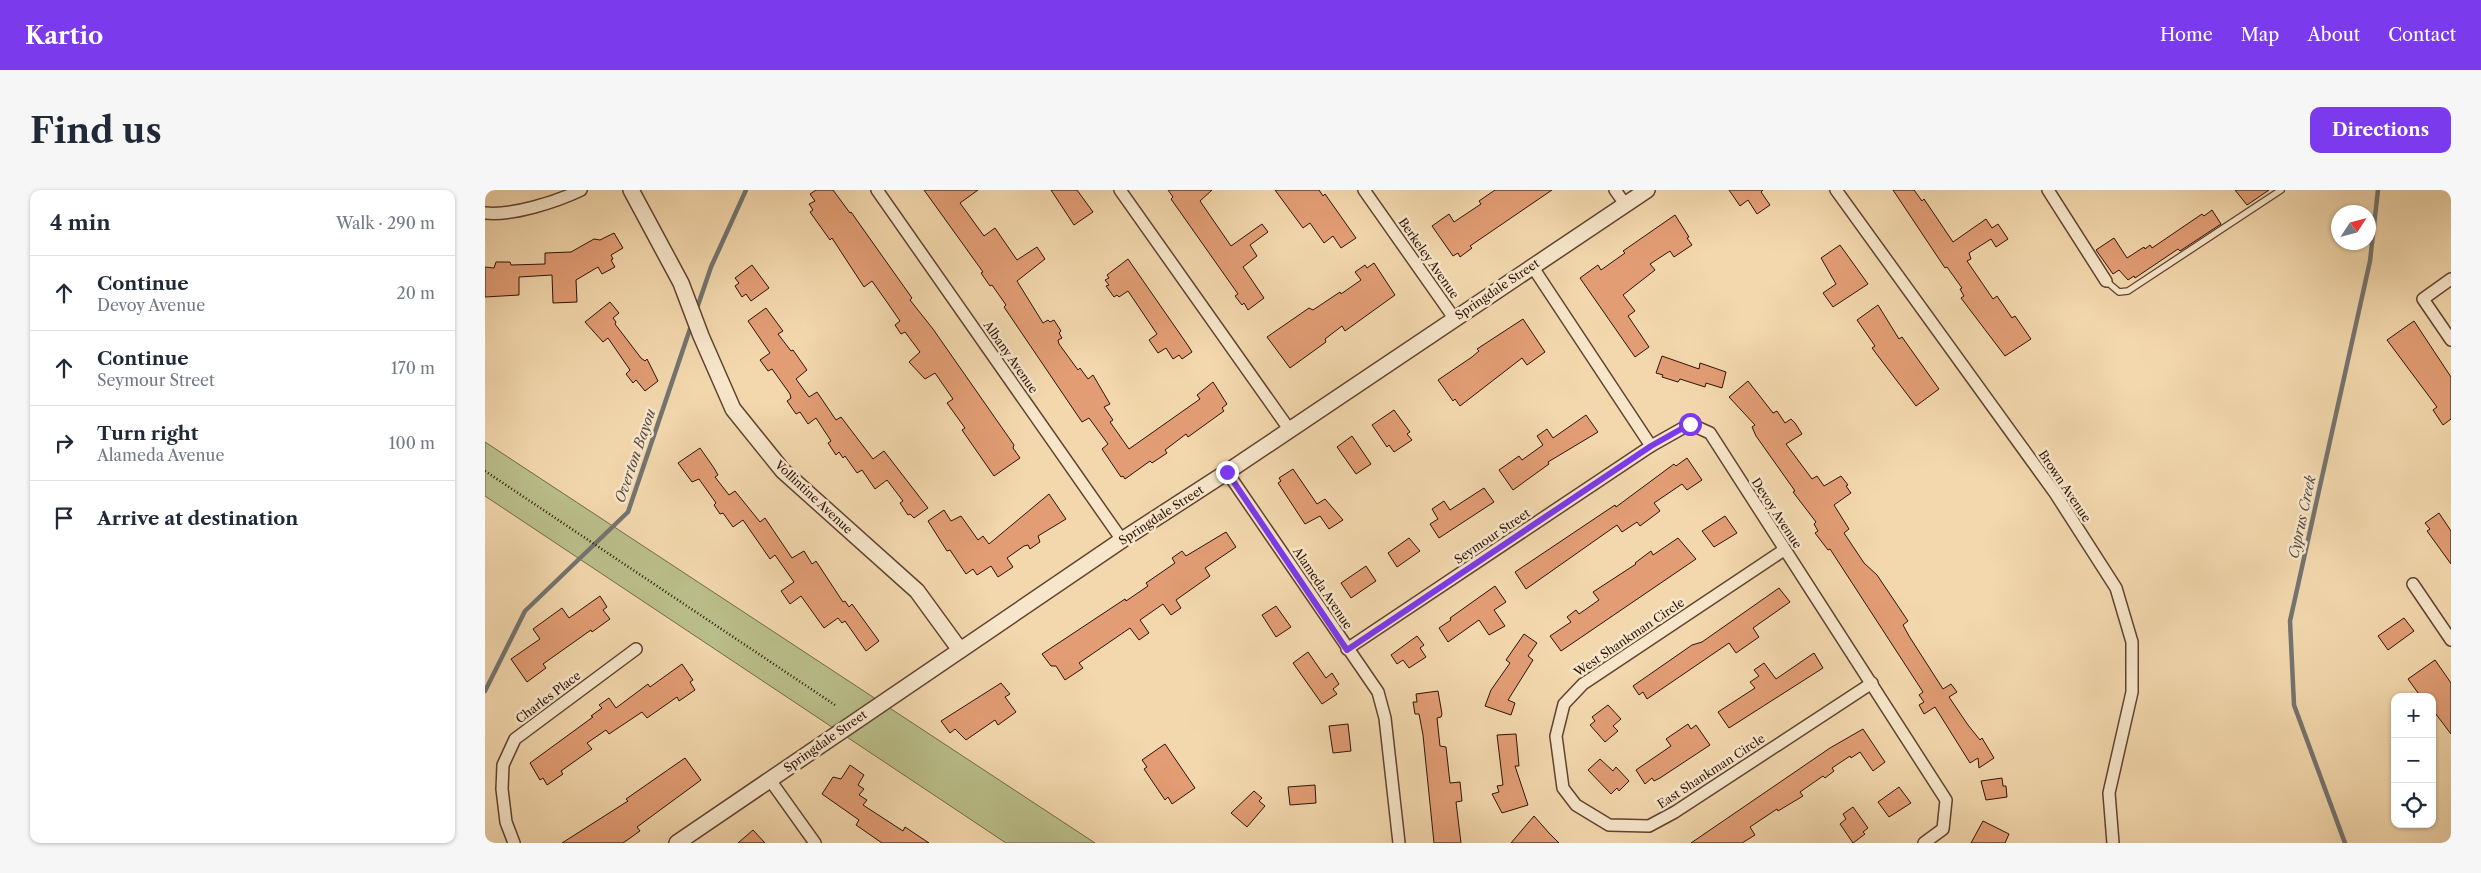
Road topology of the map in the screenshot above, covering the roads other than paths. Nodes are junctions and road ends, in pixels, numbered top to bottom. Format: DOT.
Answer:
graph roads {
  1 [pos="581,190"];
  2 [pos="631,190"];
  3 [pos="877,190"];
  4 [pos="1120,190"];
  5 [pos="1364,190"];
  6 [pos="1615,190"];
  7 [pos="1647,190"];
  8 [pos="1836,190"];
  9 [pos="2048,190"];
  10 [pos="2281,190"];
  11 [pos="1625,204"];
  12 [pos="485,213"];
  13 [pos="1532,266"];
  14 [pos="2451,279"];
  15 [pos="2106,281"];
  16 [pos="1454,318"];
  17 [pos="2451,340"];
  18 [pos="1289,429"];
  19 [pos="1651,446"];
  20 [pos="1227,472"];
  21 [pos="1122,540"];
  22 [pos="1784,550"];
  23 [pos="2413,584"];
  24 [pos="2451,640"];
  25 [pos="636,649"];
  26 [pos="960,650"];
  27 [pos="1347,650"];
  28 [pos="1872,683"];
  29 [pos="770,780"];
  30 [pos="1563,788"];
  31 [pos="514,843"];
  32 [pos="677,843"];
  33 [pos="815,843"];
  34 [pos="1396,843"];
  35 [pos="1924,843"];
  36 [pos="2113,843"];
  1 -- 12 [label="street"];
  2 -- 26 [label="street, Vollintine Avenue"];
  3 -- 21 [label="street, Albany Avenue"];
  4 -- 18 [label="street"];
  5 -- 16 [label="street, Berkeley Avenue"];
  6 -- 11 [label="street"];
  7 -- 11 [label="street, Springdale Street"];
  8 -- 36 [label="street, Brown Avenue"];
  9 -- 15 [label="street"];
  10 -- 15 [label="lane"];
  11 -- 13 [label="street, Springdale Street"];
  13 -- 16 [label="street, Springdale Street"];
  13 -- 19 [label="street"];
  14 -- 17 [label="street"];
  16 -- 18 [label="street, Springdale Street"];
  18 -- 20 [label="street, Springdale Street"];
  19 -- 22 [label="street, Devoy Avenue"];
  19 -- 27 [label="street, Seymour Street"];
  20 -- 21 [label="street, Springdale Street"];
  20 -- 27 [label="street, Alameda Avenue"];
  21 -- 26 [label="street, Springdale Street"];
  22 -- 28 [label="street, Devoy Avenue"];
  22 -- 30 [label="street, West Shankman Circle"];
  23 -- 24 [label="street"];
  25 -- 31 [label="street, Charles Place"];
  26 -- 29 [label="street, Springdale Street"];
  27 -- 34 [label="street, Alameda Avenue"];
  28 -- 30 [label="street, East Shankman Circle"];
  28 -- 35 [label="street, Devoy Avenue"];
  29 -- 32 [label="street, Springdale Street"];
  29 -- 33 [label="street"];
}
